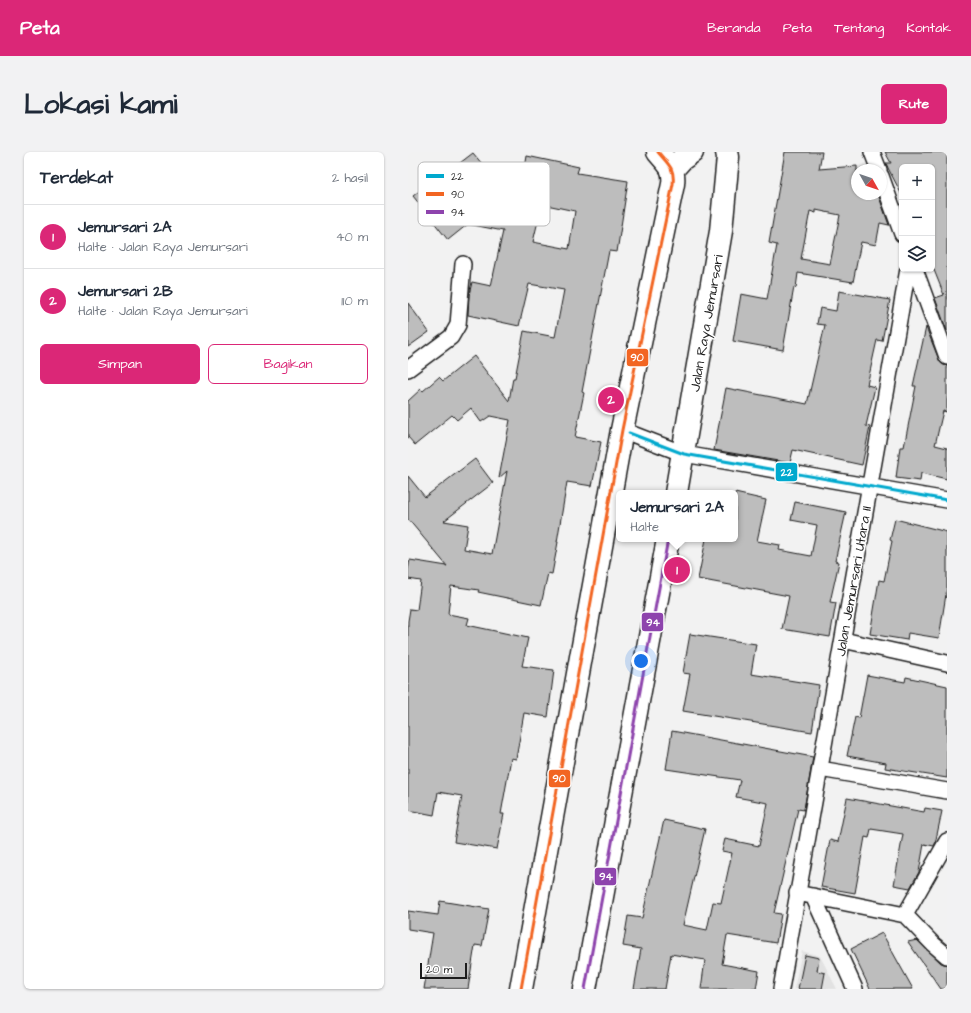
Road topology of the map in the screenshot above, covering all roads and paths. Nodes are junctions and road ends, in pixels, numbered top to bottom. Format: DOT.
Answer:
graph roads {
  1 [pos="658,152"];
  2 [pos="692,152"];
  3 [pos="872,152"];
  4 [pos="725,154"];
  5 [pos="877,164"];
  6 [pos="673,169"];
  7 [pos="887,193"];
  8 [pos="899,226"];
  9 [pos="463,264"];
  10 [pos="907,272"];
  11 [pos="916,272"];
  12 [pos="947,357"];
  13 [pos="408,369"];
  14 [pos="630,433"];
  15 [pos="677,451"];
  16 [pos="869,486"];
  17 [pos="619,490"];
  18 [pos="676,490"];
  19 [pos="947,500"];
  20 [pos="616,504"];
  21 [pos="667,542"];
  22 [pos="843,640"];
  23 [pos="947,663"];
  24 [pos="820,769"];
  25 [pos="947,791"];
  26 [pos="947,841"];
  27 [pos="797,893"];
  28 [pos="813,896"];
  29 [pos="905,915"];
  30 [pos="947,956"];
  31 [pos="521,989"];
  32 [pos="584,989"];
  33 [pos="781,989"];
  34 [pos="855,989"];
  1 -- 6 [label="main road"];
  2 -- 6 [label="main road"];
  3 -- 5 [label="street"];
  4 -- 15 [label="main road, Jalan Raya Jemursari"];
  6 -- 14 [label="main road"];
  7 -- 8 [label="street"];
  9 -- 13 [label="street"];
  10 -- 16 [label="street, Jalan Jemursari Utara II"];
  11 -- 12 [label="street"];
  14 -- 15 [label="street"];
  14 -- 17 [label="main road"];
  15 -- 16 [label="street"];
  15 -- 18 [label="main road, Jalan Raya Jemursari"];
  16 -- 19 [label="street"];
  16 -- 22 [label="street, Jalan Jemursari Utara II"];
  20 -- 31 [label="main road"];
  21 -- 32 [label="main road"];
  22 -- 23 [label="street"];
  22 -- 24 [label="street, Jalan Jemursari Utara II"];
  24 -- 25 [label="street"];
  24 -- 27 [label="street, Jalan Jemursari Utara II"];
  26 -- 29 [label="street"];
  27 -- 28 [label="street"];
  27 -- 33 [label="street, Jalan Jemursari Utara II"];
  28 -- 29 [label="street"];
  28 -- 34 [label="street"];
  29 -- 30 [label="street"];
}
